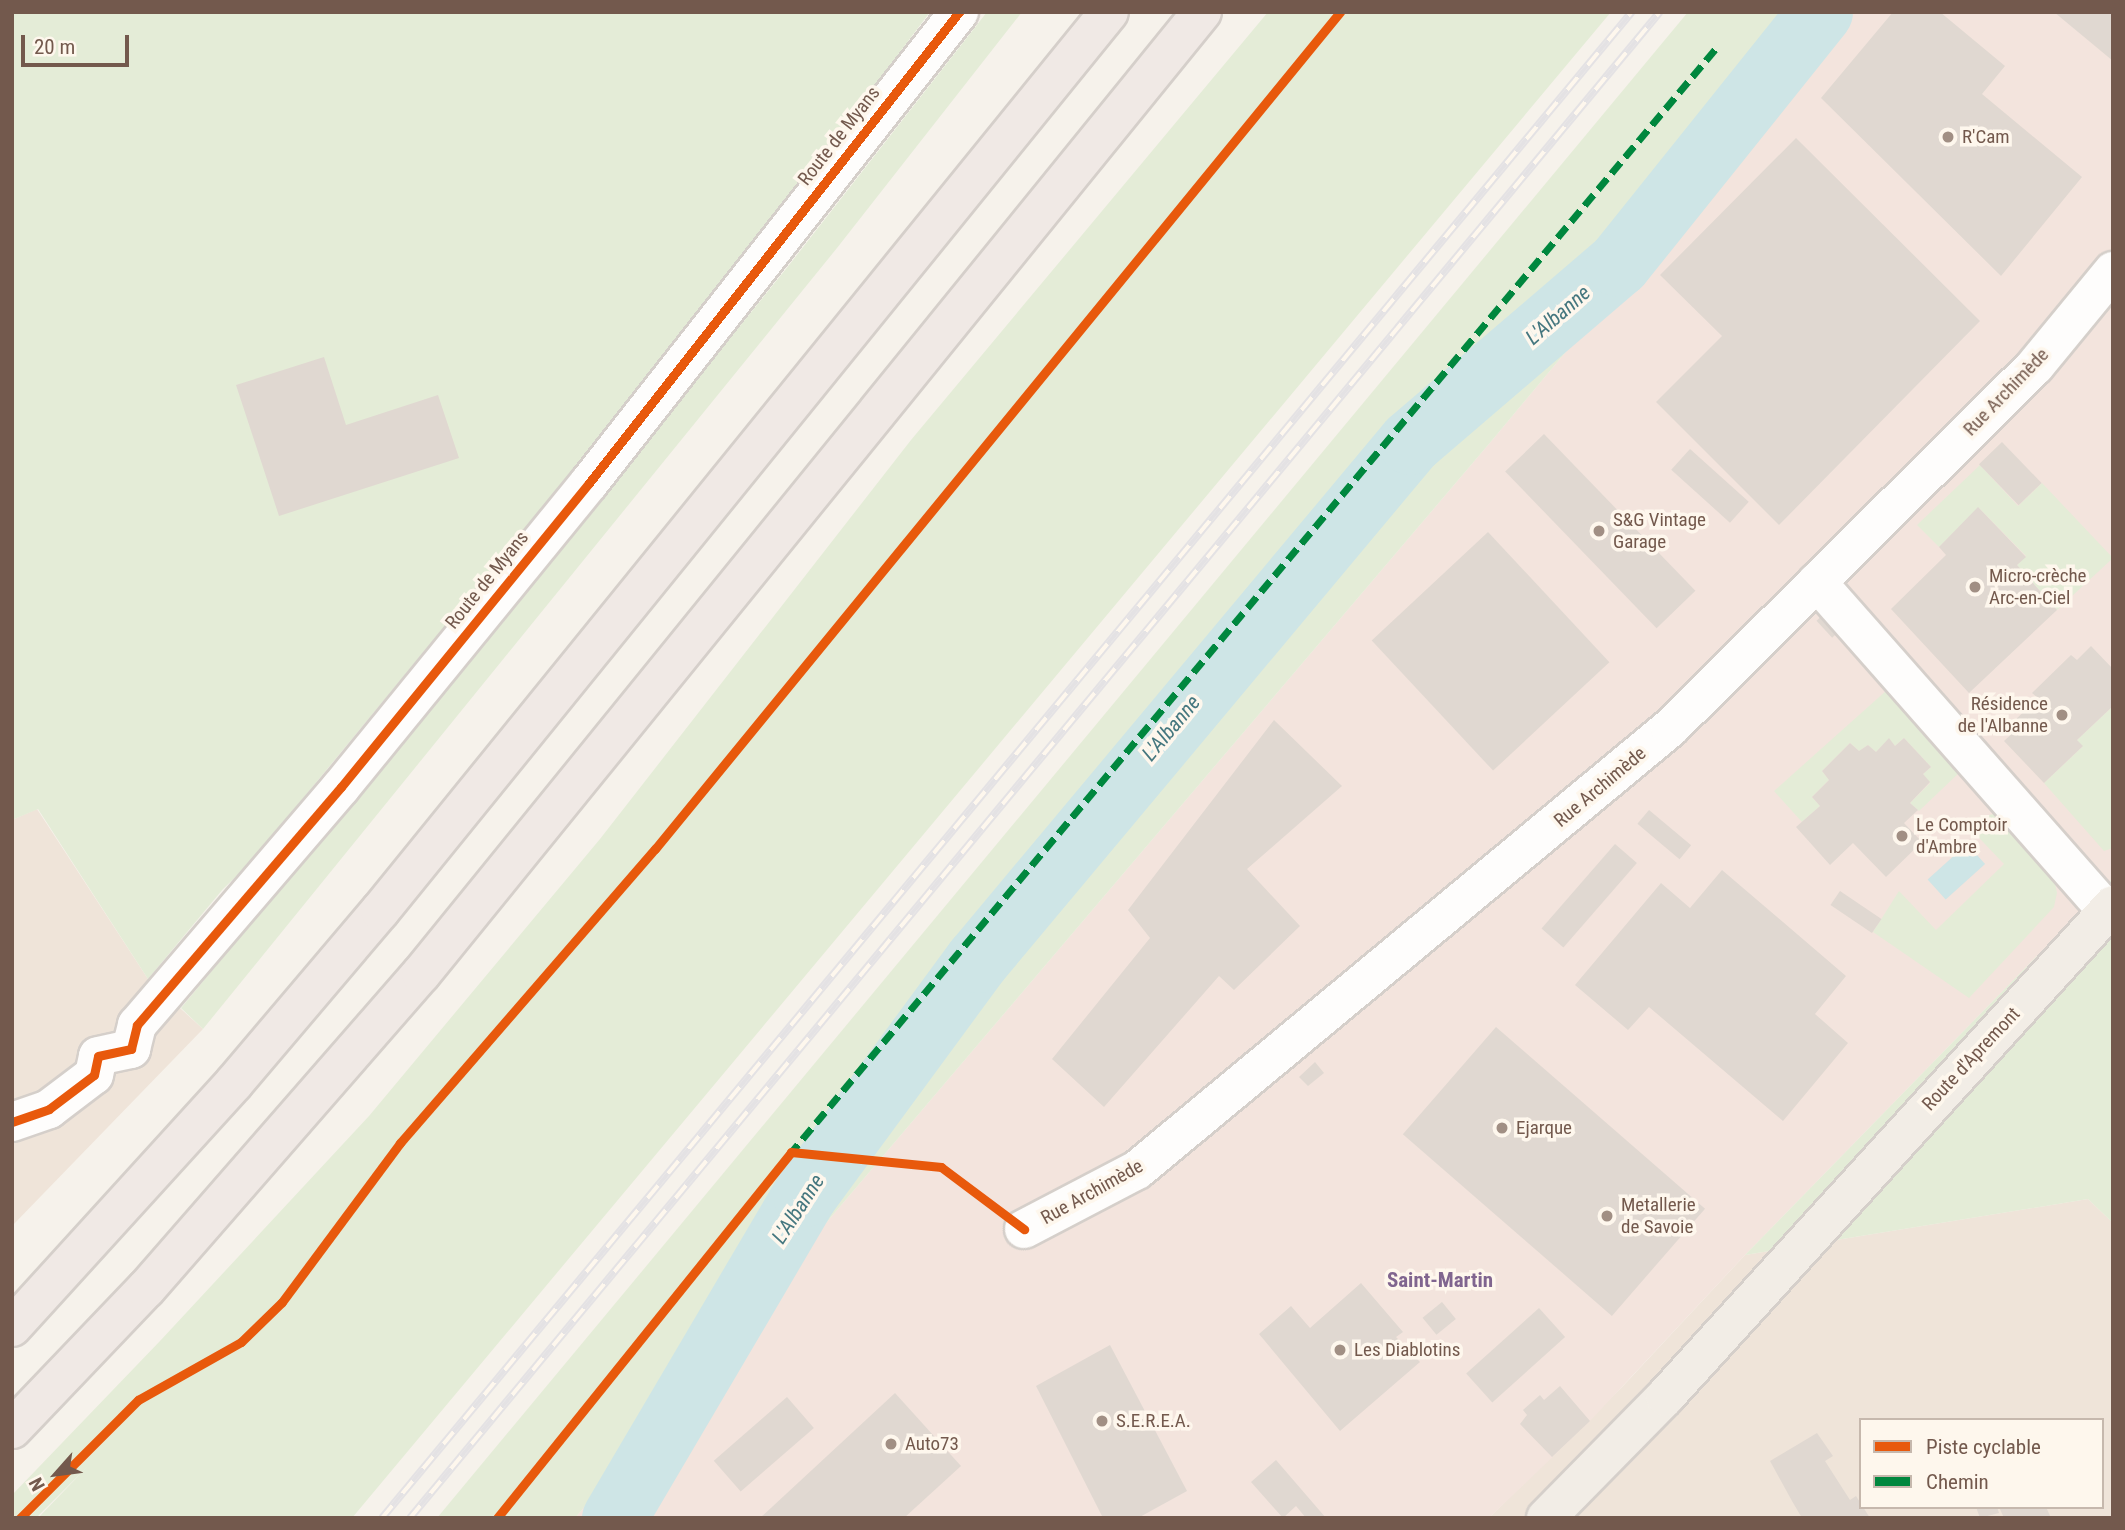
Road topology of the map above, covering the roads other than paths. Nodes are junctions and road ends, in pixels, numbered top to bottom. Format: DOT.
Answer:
graph roads {
  1 [pos="959,12"];
  2 [pos="1109,12"];
  3 [pos="1202,12"];
  4 [pos="2113,271"];
  5 [pos="1817,582"];
  6 [pos="2110,908"];
  7 [pos="12,1122"];
  8 [pos="1829,1213"];
  9 [pos="1024,1229"];
  10 [pos="12,1327"];
  11 [pos="12,1429"];
  12 [pos="1546,1518"];
  13 [pos="1583,1518"];
  1 -- 7 [label="street, Route de Myans"];
  2 -- 10 [label="highway"];
  3 -- 11 [label="highway"];
  4 -- 5 [label="street, Rue Archimède"];
  5 -- 6 [label="street"];
  5 -- 9 [label="street, Rue Archimède"];
  6 -- 8 [label="main road, Route d'Apremont"];
  8 -- 12 [label="main road, Route d'Apremont"];
  8 -- 13 [label="main road, Route d'Apremont"];
}
